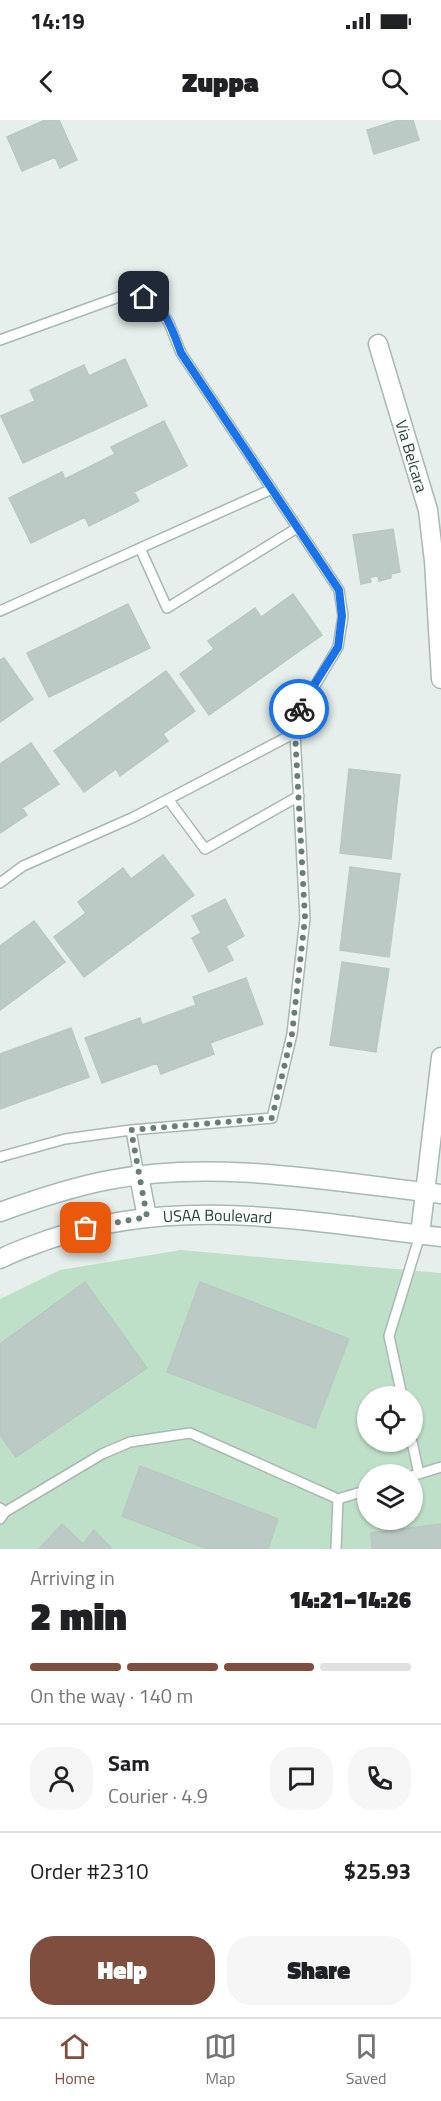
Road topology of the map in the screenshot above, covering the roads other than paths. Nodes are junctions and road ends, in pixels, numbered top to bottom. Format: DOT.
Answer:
graph roads {
  1 [pos="0,340"];
  2 [pos="378,344"];
  3 [pos="272,489"];
  4 [pos="297,528"];
  5 [pos="140,548"];
  6 [pos="0,611"];
  7 [pos="441,679"];
  8 [pos="295,733"];
  9 [pos="299,796"];
  10 [pos="168,799"];
  11 [pos="0,883"];
  12 [pos="441,1057"];
  13 [pos="131,1130"];
  14 [pos="0,1157"];
  15 [pos="139,1176"];
  16 [pos="433,1193"];
  17 [pos="0,1212"];
  18 [pos="147,1217"];
  19 [pos="420,1234"];
  20 [pos="441,1237"];
  21 [pos="0,1259"];
  22 [pos="400,1386"];
  23 [pos="441,1467"];
  24 [pos="423,1473"];
  25 [pos="357,1493"];
  26 [pos="338,1499"];
  27 [pos="2,1513"];
  28 [pos="336,1549"];
  1 -- 3 [label="lane"];
  2 -- 7 [label="street, Via Belcara"];
  3 -- 4 [label="lane"];
  3 -- 5 [label="lane"];
  4 -- 5 [label="lane"];
  4 -- 8 [label="lane"];
  5 -- 6 [label="lane"];
  8 -- 9 [label="lane"];
  8 -- 10 [label="lane"];
  9 -- 10 [label="lane"];
  9 -- 13 [label="lane"];
  10 -- 11 [label="lane"];
  12 -- 16 [label="street"];
  13 -- 14 [label="lane"];
  13 -- 15 [label="lane"];
  15 -- 16 [label="street"];
  15 -- 17 [label="street"];
  15 -- 18 [label="street"];
  16 -- 19 [label="street"];
  18 -- 19 [label="street, USAA Boulevard"];
  18 -- 21 [label="street, USAA Boulevard"];
  19 -- 20 [label="street, USAA Boulevard"];
  19 -- 22 [label="lane"];
  23 -- 24 [label="lane"];
  25 -- 26 [label="lane"];
  26 -- 27 [label="lane"];
  26 -- 28 [label="lane"];
}
